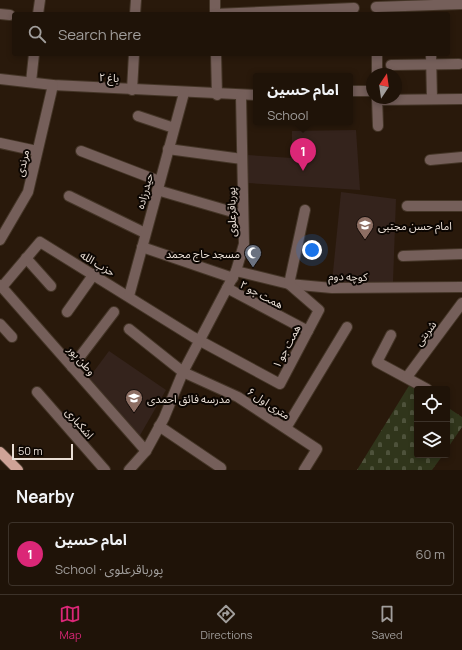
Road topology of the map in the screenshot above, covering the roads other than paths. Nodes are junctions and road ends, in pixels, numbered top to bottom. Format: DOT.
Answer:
graph roads {
  1 [pos="40,0"];
  2 [pos="136,0"];
  3 [pos="214,0"];
  4 [pos="462,4"];
  5 [pos="376,7"];
  6 [pos="354,8"];
  7 [pos="431,10"];
  8 [pos="38,12"];
  9 [pos="135,12"];
  10 [pos="215,12"];
  11 [pos="261,12"];
  12 [pos="34,56"];
  13 [pos="134,56"];
  14 [pos="216,56"];
  15 [pos="376,56"];
  16 [pos="432,56"];
  17 [pos="459,64"];
  18 [pos="391,65"];
  19 [pos="432,65"];
  20 [pos="377,68"];
  21 [pos="0,78"];
  22 [pos="31,82"];
  23 [pos="53,85"];
  24 [pos="132,90"];
  25 [pos="366,91"];
  26 [pos="353,92"];
  27 [pos="184,93"];
  28 [pos="217,94"];
  29 [pos="253,95"];
  30 [pos="241,96"];
  31 [pos="402,99"];
  32 [pos="432,99"];
  33 [pos="461,99"];
  34 [pos="377,104"];
  35 [pos="138,116"];
  36 [pos="378,126"];
  37 [pos="174,128"];
  38 [pos="0,143"];
  39 [pos="168,149"];
  40 [pos="81,150"];
  41 [pos="37,151"];
  42 [pos="462,156"];
  43 [pos="242,159"];
  44 [pos="430,160"];
  45 [pos="158,185"];
  46 [pos="69,196"];
  47 [pos="407,206"];
  48 [pos="462,206"];
  49 [pos="305,210"];
  50 [pos="244,215"];
  51 [pos="4,225"];
  52 [pos="145,233"];
  53 [pos="0,240"];
  54 [pos="142,247"];
  55 [pos="462,254"];
  56 [pos="403,256"];
  57 [pos="26,258"];
  58 [pos="94,274"];
  59 [pos="234,274"];
  60 [pos="289,284"];
  61 [pos="1,286"];
  62 [pos="51,286"];
  63 [pos="462,287"];
  64 [pos="227,288"];
  65 [pos="129,296"];
  66 [pos="462,303"];
  67 [pos="67,312"];
  68 [pos="114,312"];
  69 [pos="0,324"];
  70 [pos="347,327"];
  71 [pos="129,329"];
  72 [pos="308,331"];
  73 [pos="391,335"];
  74 [pos="12,337"];
  75 [pos="196,339"];
  76 [pos="72,367"];
  77 [pos="183,372"];
  78 [pos="407,377"];
  79 [pos="422,386"];
  80 [pos="37,392"];
  81 [pos="160,426"];
  82 [pos="286,428"];
  83 [pos="146,451"];
  84 [pos="0,452"];
  85 [pos="221,468"];
  86 [pos="18,470"];
  87 [pos="105,470"];
  88 [pos="129,470"];
  89 [pos="304,470"];
  1 -- 8 [label="street"];
  2 -- 9 [label="street"];
  3 -- 10 [label="street"];
  4 -- 7 [label="street"];
  5 -- 7 [label="street"];
  6 -- 11 [label="street"];
  12 -- 22 [label="street"];
  13 -- 24 [label="street"];
  14 -- 28 [label="street"];
  15 -- 20 [label="street"];
  16 -- 19 [label="street"];
  17 -- 19 [label="street"];
  18 -- 19 [label="street"];
  19 -- 32 [label="street"];
  21 -- 22 [label="street, باغ ۲"];
  22 -- 23 [label="street, باغ ۲"];
  23 -- 24 [label="street, باغ ۲"];
  23 -- 41 [label="street, مرندی"];
  24 -- 27 [label="street, باغ ۲"];
  25 -- 26 [label="street"];
  27 -- 28 [label="street, باغ ۲"];
  27 -- 37 [label="street, حیدرزاده"];
  28 -- 30 [label="street, باغ ۲"];
  29 -- 30 [label="street, باغ ۲"];
  30 -- 43 [label="street, پورباقرعلوی"];
  31 -- 32 [label="street"];
  32 -- 33 [label="street"];
  34 -- 36 [label="street"];
  35 -- 37 [label="street"];
  37 -- 39 [label="street, حیدرزاده"];
  38 -- 41 [label="street"];
  39 -- 43 [label="street"];
  39 -- 45 [label="street, حیدرزاده"];
  40 -- 45 [label="street"];
  41 -- 51 [label="street, مرندی"];
  42 -- 44 [label="street"];
  43 -- 50 [label="street, پورباقرعلوی"];
  45 -- 50 [label="street"];
  45 -- 52 [label="street, حیدرزاده"];
  46 -- 52 [label="street"];
  47 -- 48 [label="street"];
  49 -- 60 [label="street"];
  50 -- 59 [label="street, پورباقرعلوی"];
  51 -- 53 [label="street, مرندی"];
  52 -- 54 [label="street, حیدرزاده"];
  54 -- 59 [label="street, کوچه دوم"];
  54 -- 65 [label="street, حیدرزاده"];
  55 -- 56 [label="street"];
  57 -- 58 [label="street, حزب الله"];
  57 -- 61 [label="street, حزب الله"];
  57 -- 62 [label="street"];
  58 -- 65 [label="street, حزب الله"];
  58 -- 67 [label="street"];
  59 -- 60 [label="street, کوچه دوم"];
  59 -- 64 [label="street, پورباقرعلوی"];
  60 -- 63 [label="street, کوچه دوم"];
  60 -- 72 [label="street, همت جو ۱"];
  61 -- 76 [label="street, وطن پور"];
  64 -- 72 [label="street, همت جو ۲"];
  64 -- 75 [label="street, پورباقرعلوی"];
  65 -- 75 [label="street, حزب الله"];
  66 -- 78 [label="street, شربتی"];
  68 -- 76 [label="street"];
  69 -- 74 [label="street"];
  70 -- 82 [label="street"];
  71 -- 77 [label="street, ۶ متری اول"];
  72 -- 75 [label="street, همت جو ۱"];
  73 -- 78 [label="street"];
  75 -- 77 [label="street, پورباقرعلوی"];
  76 -- 83 [label="street, وطن پور"];
  77 -- 81 [label="street, پورباقرعلوی"];
  77 -- 82 [label="street, ۶ متری اول"];
  78 -- 79 [label="street"];
  80 -- 87 [label="street, اشکباری"];
  81 -- 83 [label="street, پورباقرعلوی"];
  81 -- 85 [label="street"];
  82 -- 89 [label="street, ۶ متری اول"];
  83 -- 88 [label="street, پورباقرعلوی"];
  84 -- 86 [label="main road"];
}
